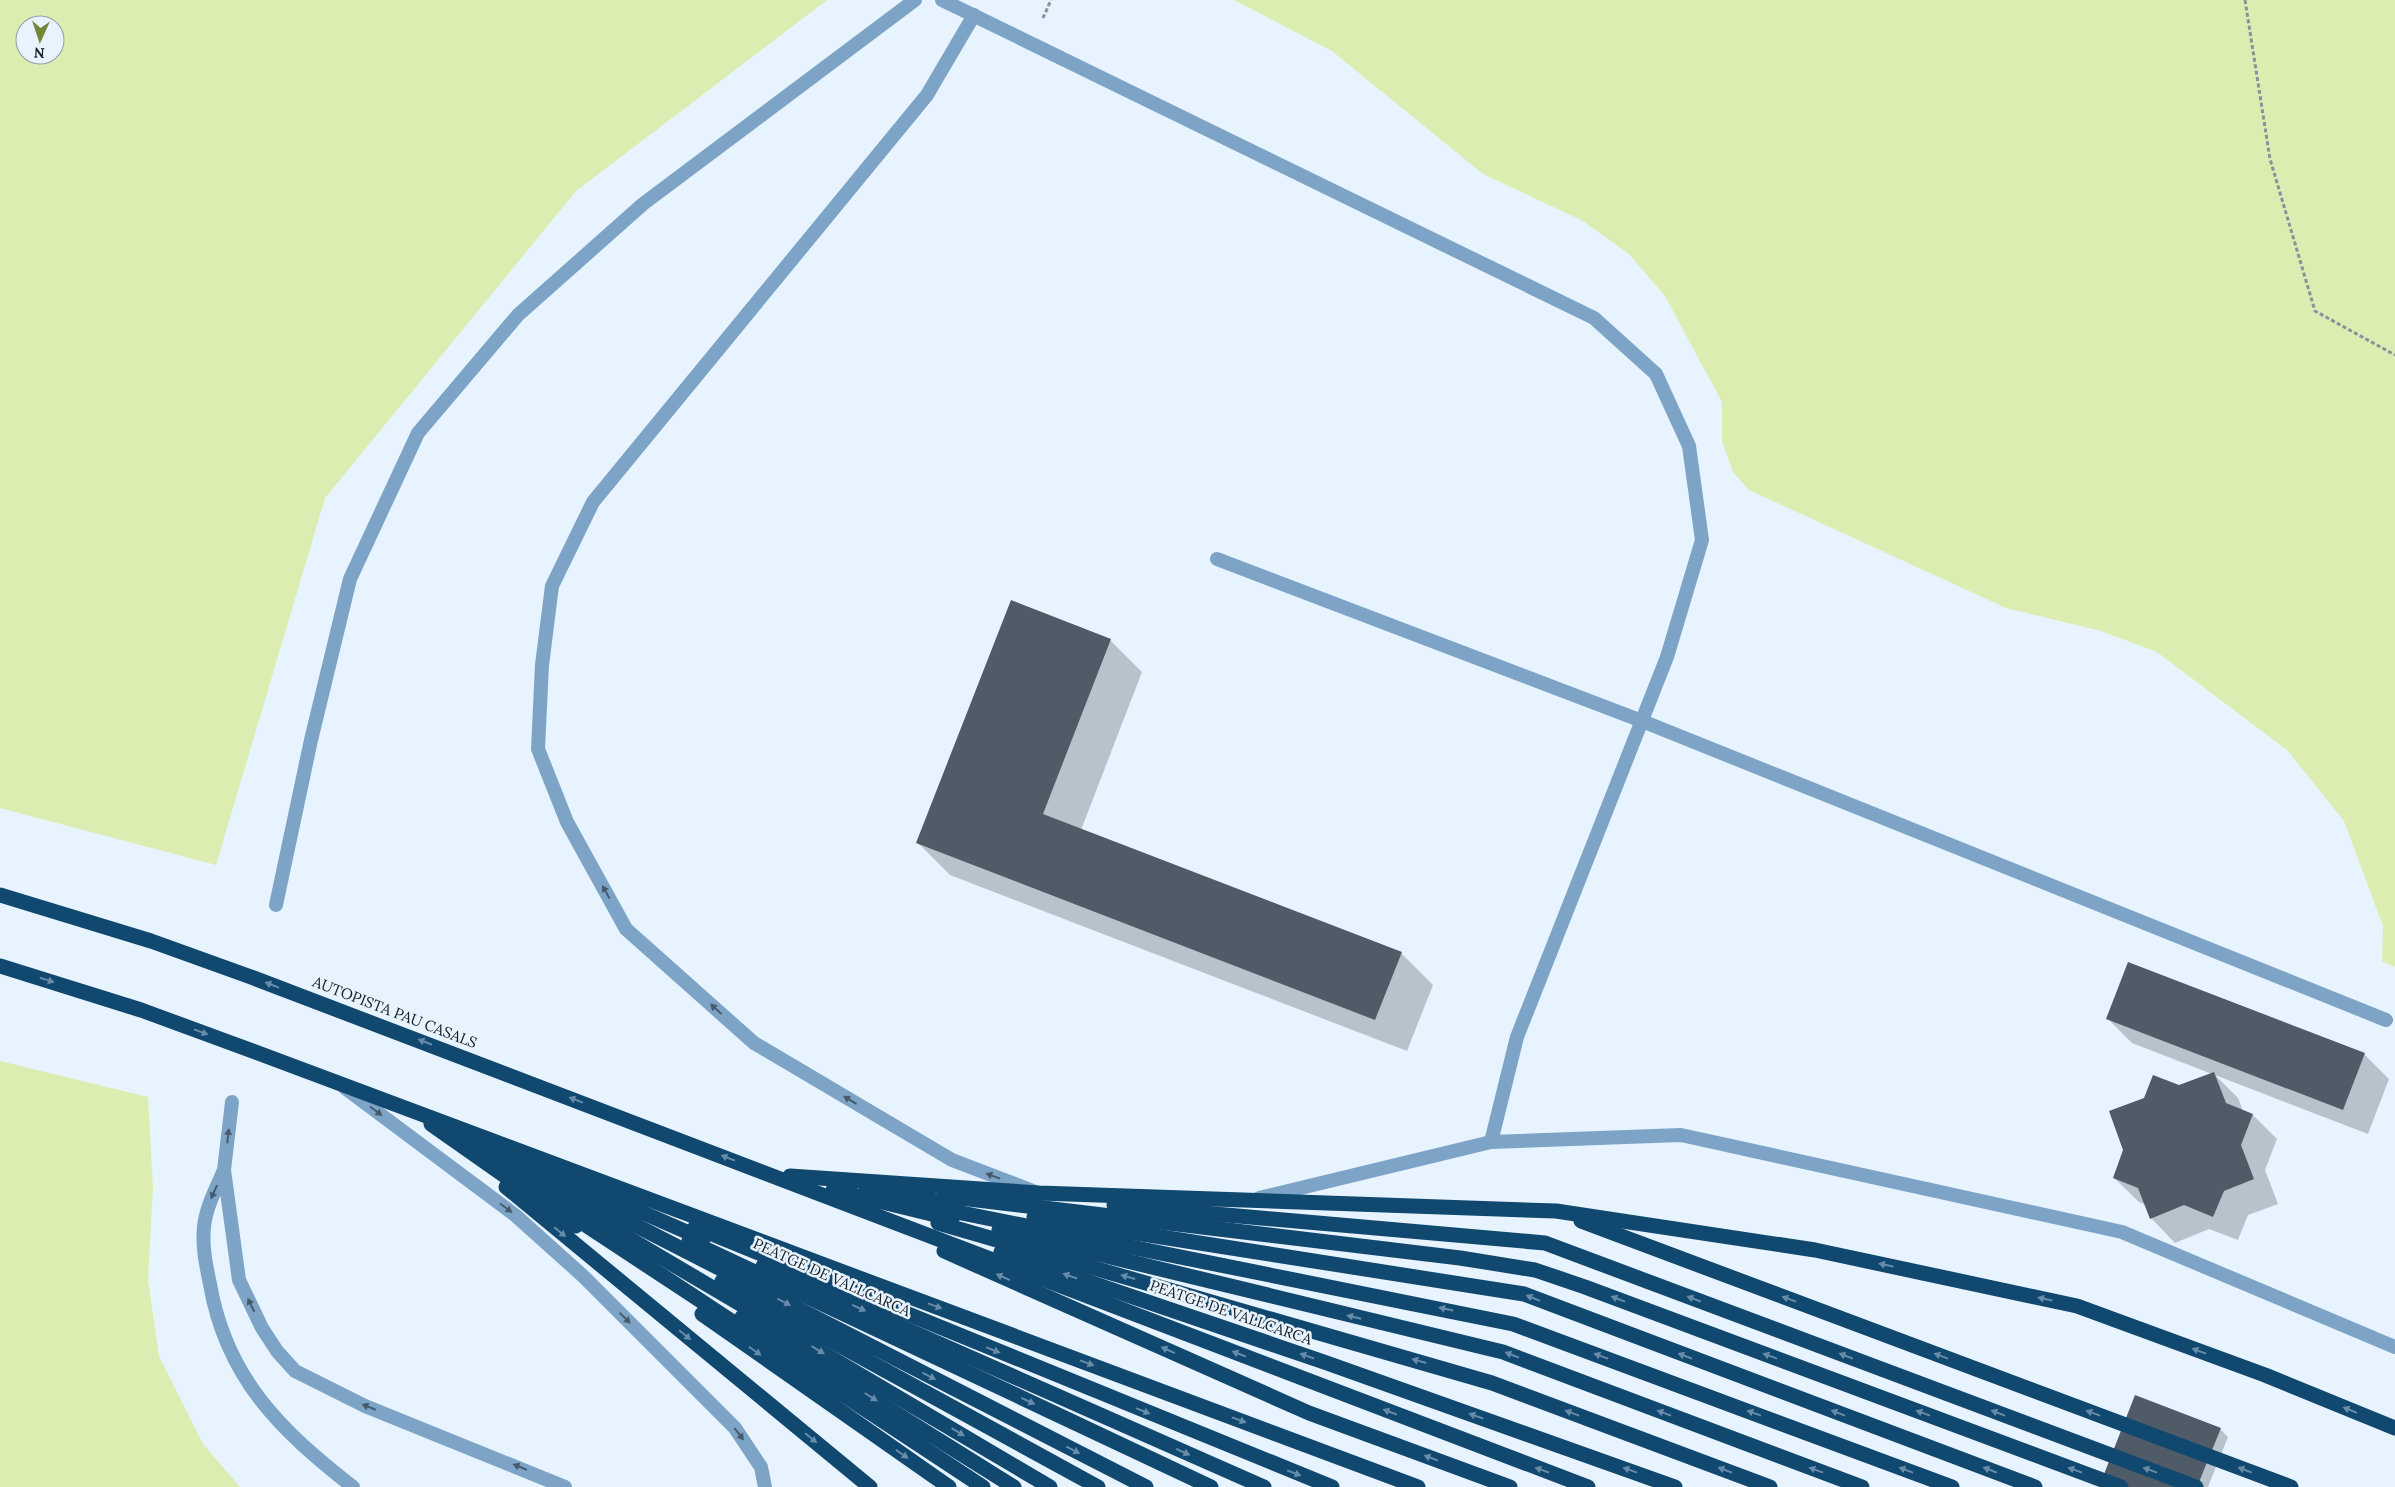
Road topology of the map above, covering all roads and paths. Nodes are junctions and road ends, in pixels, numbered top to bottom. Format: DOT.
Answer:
graph roads {
  1 [pos="915,0"];
  2 [pos="942,0"];
  3 [pos="2245,0"];
  4 [pos="974,15"];
  5 [pos="2395,355"];
  6 [pos="1217,559"];
  7 [pos="1642,721"];
  8 [pos="0,895"];
  9 [pos="276,905"];
  10 [pos="0,966"];
  11 [pos="2386,1020"];
  12 [pos="337,1082"];
  13 [pos="232,1102"];
  14 [pos="414,1112"];
  15 [pos="1491,1142"];
  16 [pos="224,1170"];
  17 [pos="774,1175"];
  18 [pos="1039,1192"];
  19 [pos="1249,1200"];
  20 [pos="1556,1211"];
  21 [pos="2395,1347"];
  22 [pos="2395,1428"];
  23 [pos="353,1487"];
  24 [pos="565,1487"];
  25 [pos="765,1487"];
  26 [pos="870,1487"];
  27 [pos="949,1487"];
  28 [pos="983,1487"];
  29 [pos="1014,1487"];
  30 [pos="1050,1487"];
  31 [pos="1098,1487"];
  32 [pos="1146,1487"];
  33 [pos="1211,1487"];
  34 [pos="1264,1487"];
  35 [pos="1332,1487"];
  36 [pos="1418,1487"];
  37 [pos="1510,1487"];
  38 [pos="1588,1487"];
  39 [pos="1675,1487"];
  40 [pos="1770,1487"];
  41 [pos="1862,1487"];
  42 [pos="1952,1487"];
  43 [pos="2035,1487"];
  44 [pos="2121,1487"];
  45 [pos="2196,1487"];
  46 [pos="2291,1487"];
  1 -- 9 [label="lane"];
  2 -- 4 [label="lane"];
  3 -- 5 [label="path"];
  4 -- 7 [label="lane"];
  18 -- 4 [label="lane, one-way"];
  6 -- 7 [label="lane"];
  7 -- 11 [label="lane"];
  7 -- 15 [label="lane"];
  17 -- 8 [label="highway, AUTOPISTA PAU CASALS, one-way"];
  10 -- 12 [label="highway, one-way"];
  12 -- 14 [label="highway"];
  12 -- 25 [label="lane, one-way"];
  16 -- 13 [label="lane, one-way"];
  14 -- 26 [label="highway, one-way"];
  14 -- 27 [label="highway, one-way"];
  14 -- 28 [label="highway"];
  14 -- 29 [label="highway, one-way"];
  14 -- 30 [label="highway, one-way"];
  14 -- 31 [label="highway"];
  14 -- 32 [label="highway, one-way"];
  14 -- 33 [label="highway, one-way"];
  14 -- 34 [label="highway, PEATGE DE VALLCARCA, one-way"];
  14 -- 35 [label="highway, one-way"];
  14 -- 36 [label="highway, one-way"];
  15 -- 19 [label="lane"];
  15 -- 21 [label="lane"];
  16 -- 23 [label="lane, one-way"];
  24 -- 16 [label="lane, one-way"];
  17 -- 18 [label="highway"];
  37 -- 17 [label="highway, one-way"];
  38 -- 17 [label="highway, one-way"];
  39 -- 17 [label="highway, PEATGE DE VALLCARCA, one-way"];
  40 -- 17 [label="highway, one-way"];
  41 -- 17 [label="highway, one-way"];
  42 -- 17 [label="highway, one-way"];
  43 -- 17 [label="highway, one-way"];
  44 -- 17 [label="highway, one-way"];
  45 -- 17 [label="highway, one-way"];
  18 -- 19 [label="highway"];
  19 -- 20 [label="highway"];
  22 -- 20 [label="highway, one-way"];
  46 -- 20 [label="highway, one-way"];
}
